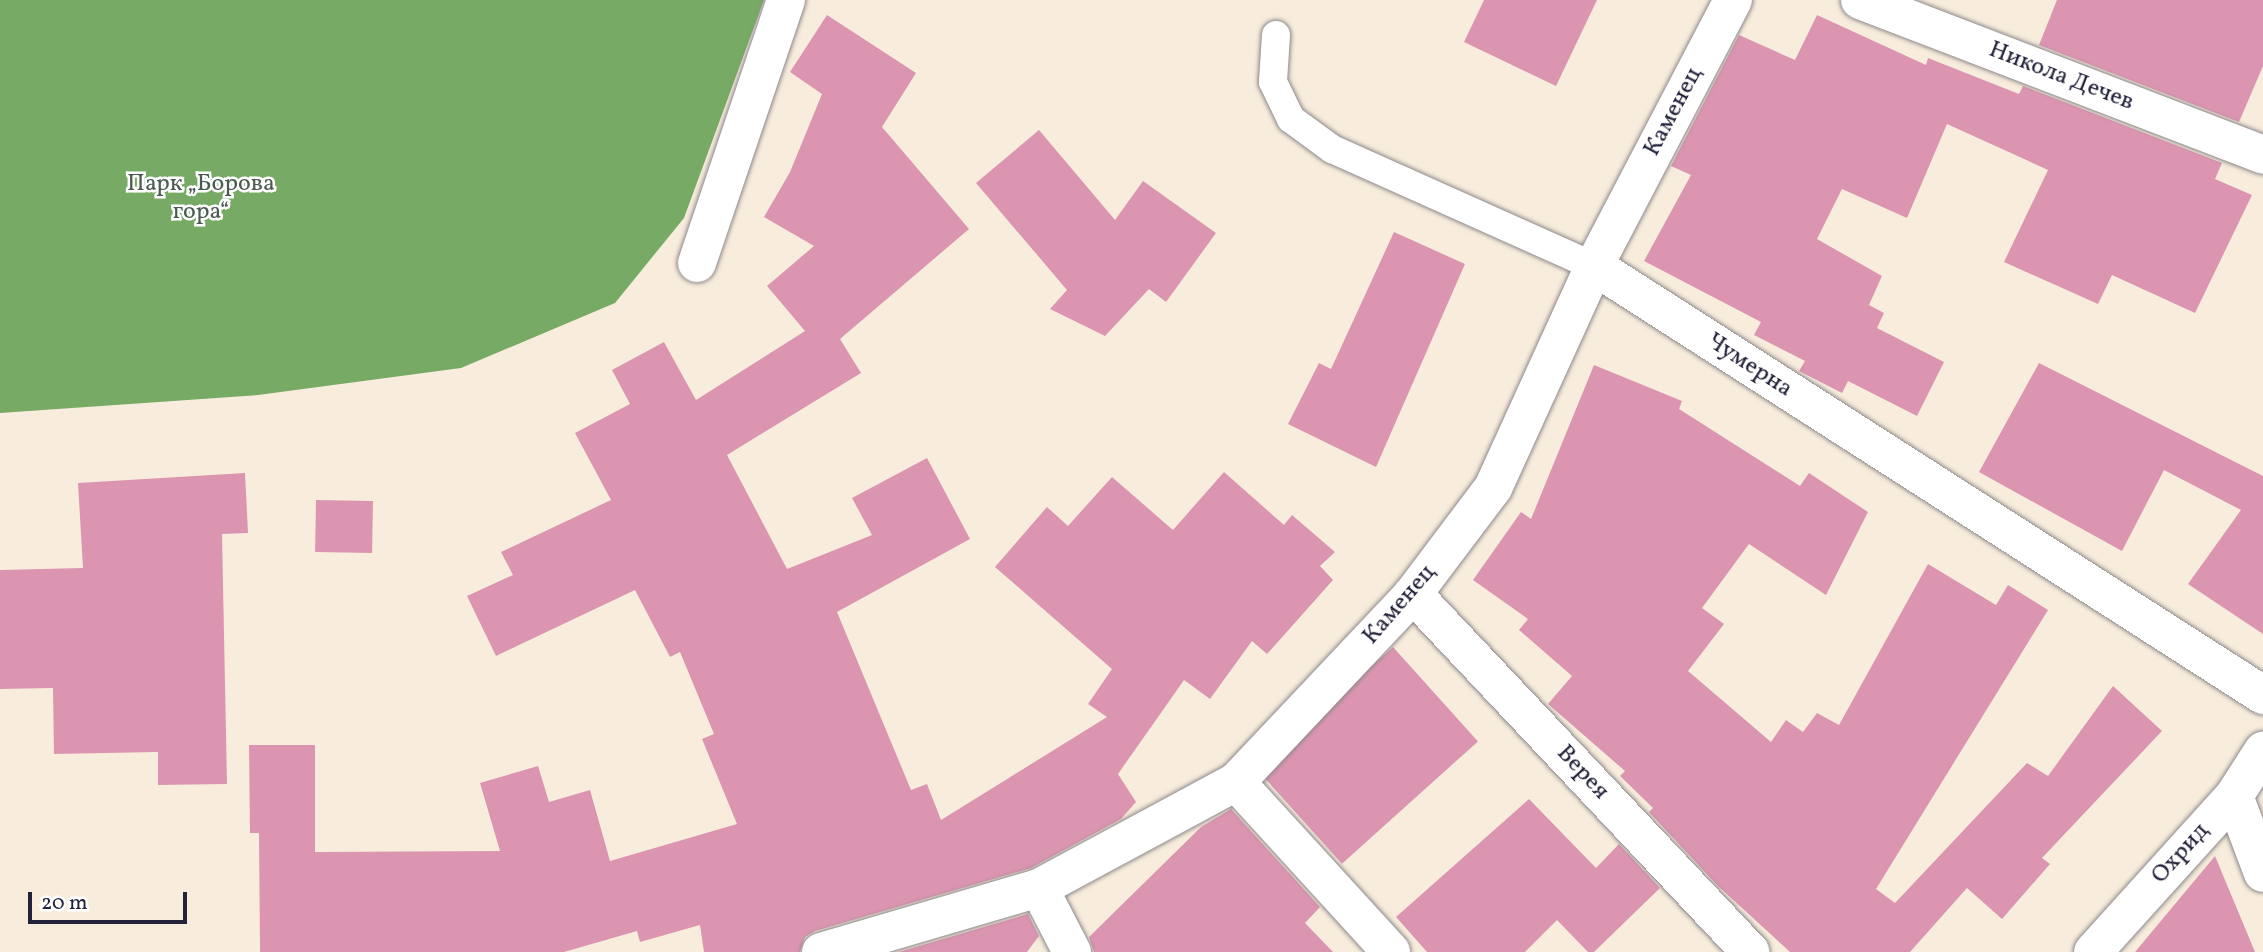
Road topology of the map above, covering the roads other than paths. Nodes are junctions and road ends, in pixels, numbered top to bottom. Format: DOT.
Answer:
graph roads {
  1 [pos="786,0"];
  2 [pos="1733,0"];
  3 [pos="1860,0"];
  4 [pos="1276,35"];
  5 [pos="2263,155"];
  6 [pos="697,263"];
  7 [pos="1594,266"];
  8 [pos="1413,594"];
  9 [pos="2263,695"];
  10 [pos="2263,751"];
  11 [pos="1236,782"];
  12 [pos="2234,796"];
  13 [pos="2263,873"];
  14 [pos="1040,888"];
  15 [pos="821,952"];
  16 [pos="1072,952"];
  17 [pos="1391,952"];
  18 [pos="1750,952"];
  19 [pos="2093,952"];
  1 -- 6 [label="street"];
  2 -- 7 [label="street, Каменец"];
  3 -- 5 [label="street, Никола Дечев"];
  4 -- 7 [label="lane, Чумерна"];
  7 -- 8 [label="street, Каменец"];
  7 -- 9 [label="street, Чумерна"];
  8 -- 11 [label="street, Каменец"];
  8 -- 18 [label="street, Верея"];
  10 -- 12 [label="street, Охрид"];
  11 -- 14 [label="street, Каменец"];
  11 -- 17 [label="street"];
  12 -- 13 [label="street"];
  12 -- 19 [label="street, Охрид"];
  14 -- 15 [label="street, Каменец"];
  14 -- 16 [label="street"];
}
